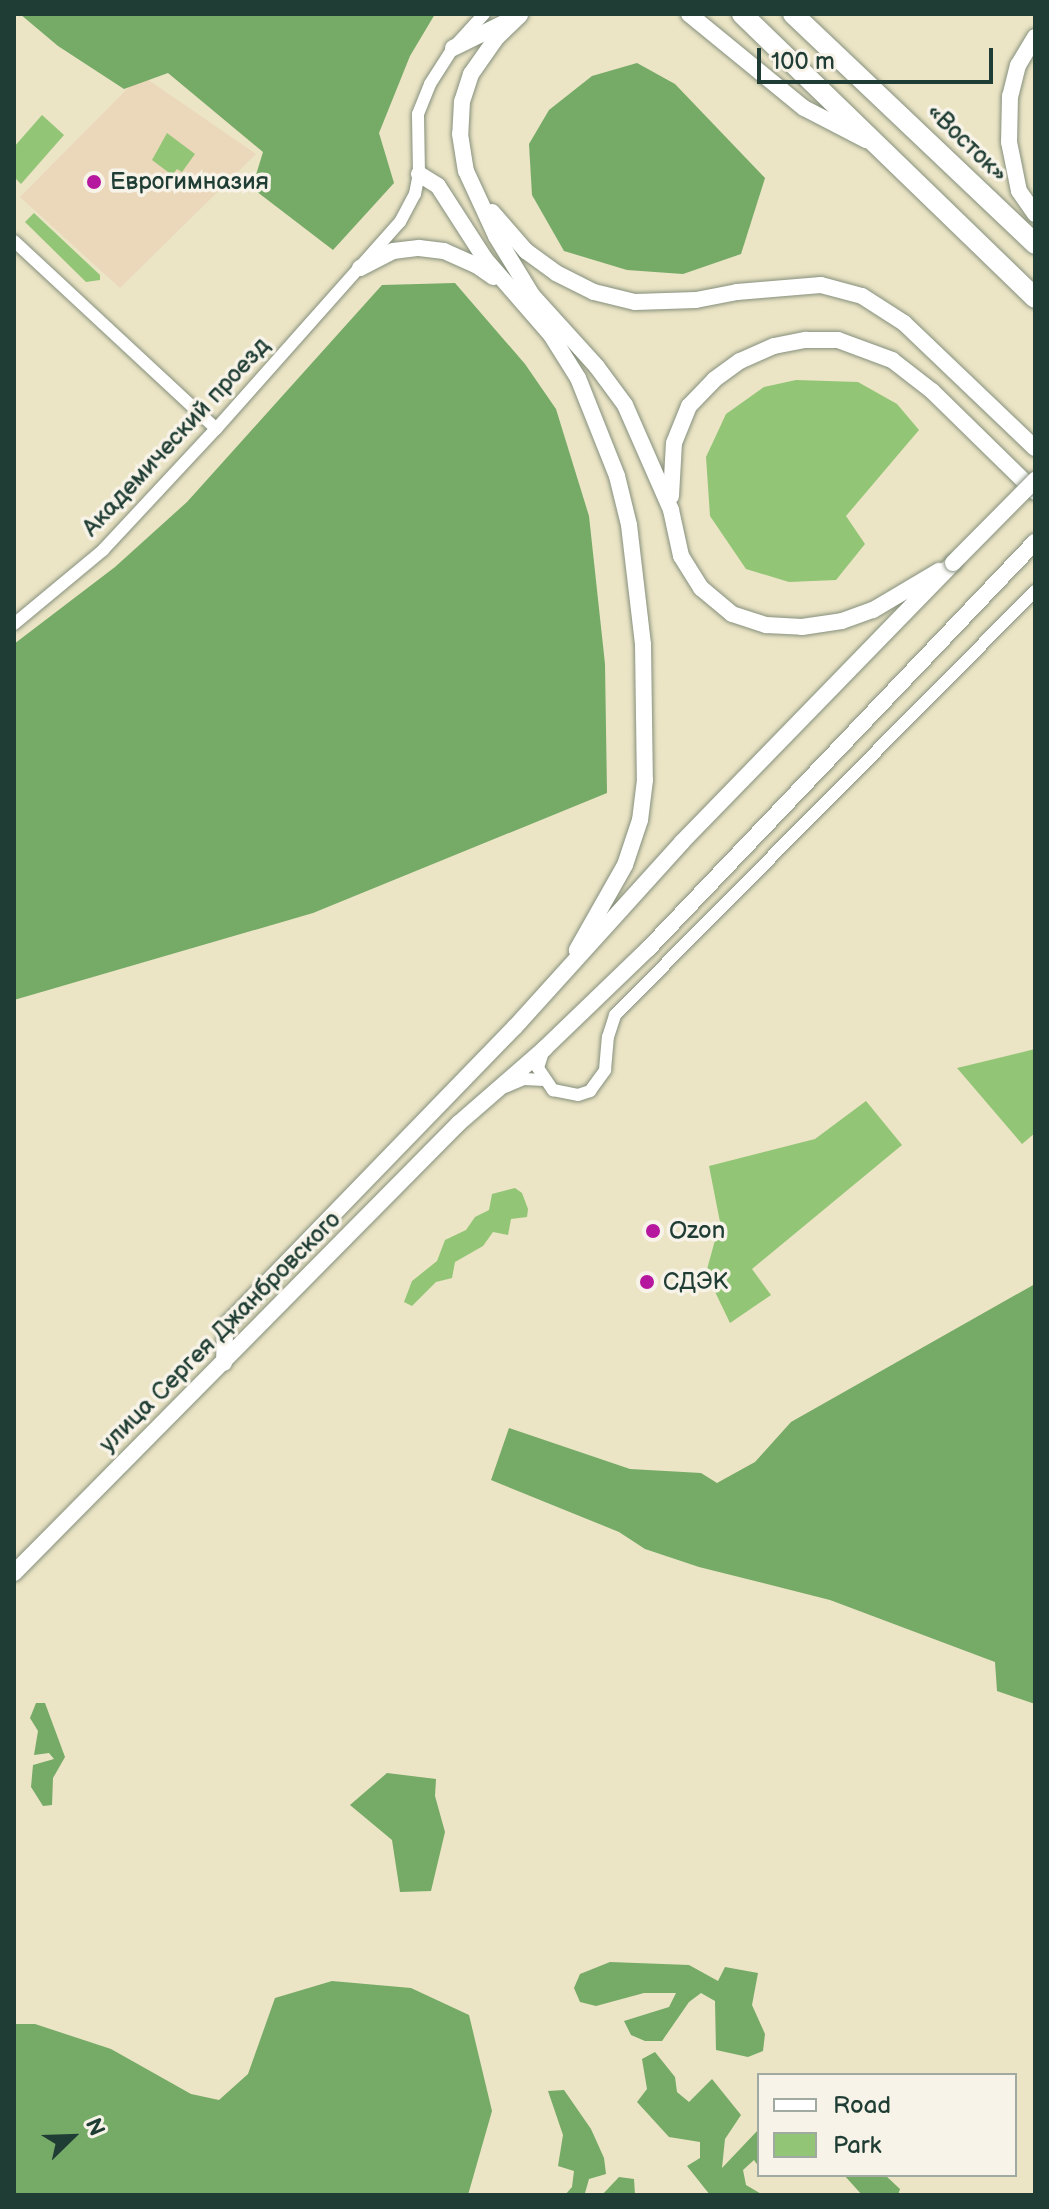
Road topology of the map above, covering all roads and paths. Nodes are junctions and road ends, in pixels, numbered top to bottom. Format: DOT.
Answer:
graph roads {
  1 [pos="484,14"];
  2 [pos="521,14"];
  3 [pos="689,14"];
  4 [pos="742,14"];
  5 [pos="793,14"];
  6 [pos="1035,37"];
  7 [pos="453,48"];
  8 [pos="877,146"];
  9 [pos="419,174"];
  10 [pos="477,195"];
  11 [pos="1035,214"];
  12 [pos="14,241"];
  13 [pos="1035,244"];
  14 [pos="360,268"];
  15 [pos="505,286"];
  16 [pos="1035,298"];
  17 [pos="555,323"];
  18 [pos="216,429"];
  19 [pos="1035,448"];
  20 [pos="1035,480"];
  21 [pos="1035,492"];
  22 [pos="671,510"];
  23 [pos="1035,542"];
  24 [pos="953,563"];
  25 [pos="1035,591"];
  26 [pos="14,624"];
  27 [pos="565,973"];
  28 [pos="544,1049"];
  29 [pos="544,1080"];
  30 [pos="497,1091"];
  31 [pos="224,1363"];
  32 [pos="14,1573"];
  1 -- 7 [label="street"];
  2 -- 7 [label="street"];
  2 -- 10 [label="street"];
  3 -- 8 [label="street"];
  4 -- 8 [label="highway"];
  5 -- 13 [label="highway, «Восток»"];
  6 -- 11 [label="street"];
  7 -- 9 [label="street"];
  8 -- 16 [label="highway"];
  9 -- 14 [label="street, Академический проезд"];
  9 -- 15 [label="street"];
  10 -- 17 [label="street"];
  10 -- 19 [label="street"];
  12 -- 18 [label="street"];
  14 -- 15 [label="street"];
  14 -- 18 [label="street, Академический проезд"];
  15 -- 17 [label="street"];
  15 -- 27 [label="street"];
  17 -- 22 [label="street"];
  18 -- 26 [label="street, Академический проезд"];
  20 -- 24 [label="street, bridge"];
  21 -- 22 [label="street"];
  22 -- 24 [label="street"];
  23 -- 28 [label="street, улица Сергея Джанбровского"];
  24 -- 27 [label="street"];
  25 -- 29 [label="street"];
  27 -- 31 [label="street"];
  28 -- 29 [label="street"];
  28 -- 30 [label="street, улица Сергея Джанбровского"];
  29 -- 30 [label="street"];
  30 -- 31 [label="street, улица Сергея Джанбровского"];
  31 -- 32 [label="street, улица Сергея Джанбровского"];
}
